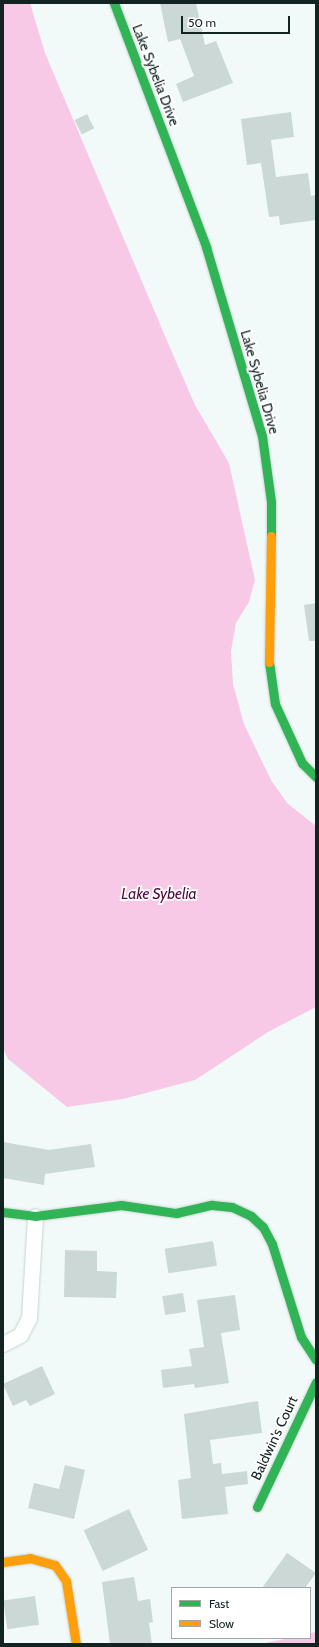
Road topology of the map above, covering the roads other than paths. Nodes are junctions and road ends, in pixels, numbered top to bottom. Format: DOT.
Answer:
graph roads {
  1 [pos="114,3"];
  2 [pos="316,777"];
  3 [pos="3,1212"];
  4 [pos="35,1216"];
  5 [pos="3,1344"];
  6 [pos="316,1360"];
  7 [pos="316,1382"];
  8 [pos="257,1507"];
  9 [pos="3,1562"];
  10 [pos="76,1644"];
  1 -- 2 [label="street, Lake Sybelia Drive"];
  3 -- 4 [label="street"];
  4 -- 5 [label="street"];
  4 -- 6 [label="street"];
  7 -- 8 [label="street, Baldwin's Court"];
  9 -- 10 [label="street"];
}
